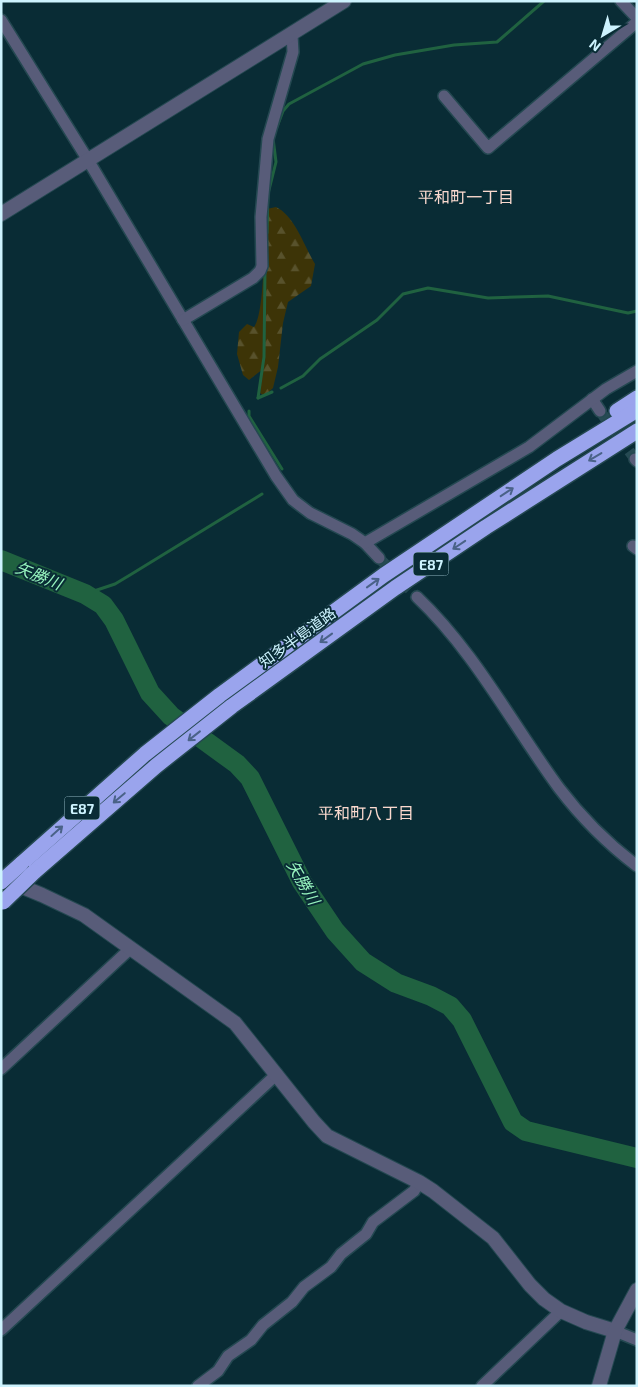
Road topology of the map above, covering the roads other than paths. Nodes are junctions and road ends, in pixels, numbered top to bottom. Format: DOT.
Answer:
graph roads {
  1 [pos="344,1"];
  2 [pos="621,1"];
  3 [pos="637,18"];
  4 [pos="1,20"];
  5 [pos="637,22"];
  6 [pos="292,35"];
  7 [pos="444,96"];
  8 [pos="88,160"];
  9 [pos="1,214"];
  10 [pos="183,320"];
  11 [pos="637,371"];
  12 [pos="637,398"];
  13 [pos="592,399"];
  14 [pos="637,410"];
  15 [pos="600,411"];
  16 [pos="637,431"];
  17 [pos="557,459"];
  18 [pos="365,543"];
  19 [pos="379,558"];
  20 [pos="417,596"];
  21 [pos="637,866"];
  22 [pos="1,880"];
  23 [pos="2,903"];
  24 [pos="131,948"];
  25 [pos="1,1069"];
  26 [pos="277,1074"];
  27 [pos="420,1182"];
  28 [pos="637,1290"];
  29 [pos="561,1311"];
  30 [pos="1,1330"];
  31 [pos="615,1331"];
  32 [pos="637,1340"];
  33 [pos="198,1386"];
  34 [pos="482,1386"];
  35 [pos="599,1386"];
  1 -- 6 [label="street"];
  2 -- 3 [label="street"];
  4 -- 8 [label="street"];
  5 -- 7 [label="street"];
  6 -- 8 [label="street"];
  6 -- 10 [label="street"];
  8 -- 9 [label="street"];
  8 -- 10 [label="street"];
  10 -- 18 [label="street"];
  11 -- 13 [label="street"];
  12 -- 17 [label="highway"];
  13 -- 15 [label="street"];
  13 -- 18 [label="street"];
  14 -- 17 [label="highway, 知多半島道路 / E87"];
  16 -- 23 [label="highway, 知多半島道路 / E87, one-way, bridge"];
  22 -- 17 [label="highway, 知多半島道路 / E87, one-way, bridge"];
  18 -- 19 [label="street"];
  20 -- 21 [label="street"];
  22 -- 24 [label="street"];
  24 -- 25 [label="street"];
  24 -- 26 [label="street"];
  26 -- 27 [label="street"];
  26 -- 30 [label="street"];
  27 -- 29 [label="street"];
  27 -- 33 [label="street"];
  28 -- 31 [label="street"];
  29 -- 31 [label="street"];
  29 -- 34 [label="street"];
  31 -- 32 [label="street"];
  31 -- 35 [label="street"];
}
